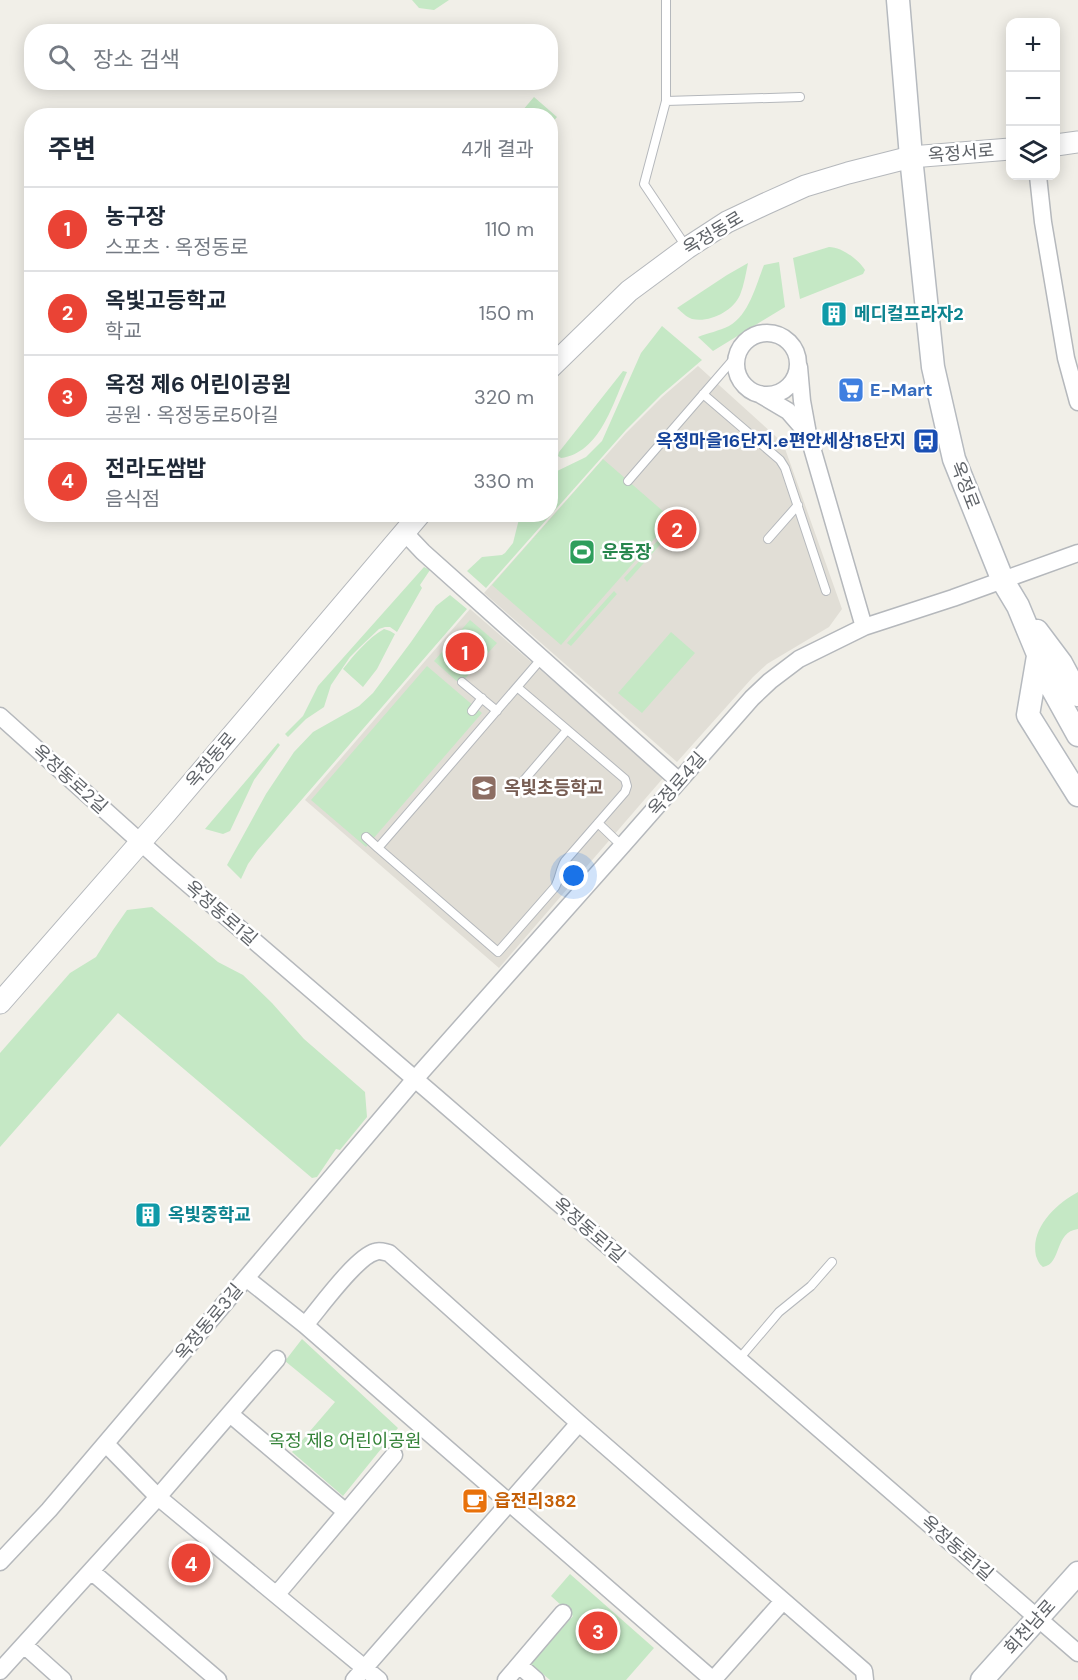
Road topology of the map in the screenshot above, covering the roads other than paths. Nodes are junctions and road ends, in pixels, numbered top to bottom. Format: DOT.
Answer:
graph roads {
  1 [pos="666,0"];
  2 [pos="898,0"];
  3 [pos="800,97"];
  4 [pos="666,101"];
  5 [pos="1078,142"];
  6 [pos="1060,144"];
  7 [pos="1006,149"];
  8 [pos="911,157"];
  9 [pos="1038,180"];
  10 [pos="687,248"];
  11 [pos="738,354"];
  12 [pos="558,360"];
  13 [pos="798,363"];
  14 [pos="752,391"];
  15 [pos="703,394"];
  16 [pos="1078,402"];
  17 [pos="808,434"];
  18 [pos="628,481"];
  19 [pos="798,505"];
  20 [pos="414,522"];
  21 [pos="405,533"];
  22 [pos="768,539"];
  23 [pos="1078,553"];
  24 [pos="1003,581"];
  25 [pos="826,591"];
  26 [pos="1018,606"];
  27 [pos="864,627"];
  28 [pos="1038,656"];
  29 [pos="543,658"];
  30 [pos="462,682"];
  31 [pos="517,687"];
  32 [pos="1078,695"];
  33 [pos="482,699"];
  34 [pos="472,711"];
  35 [pos="497,711"];
  36 [pos="0,716"];
  37 [pos="567,730"];
  38 [pos="1078,735"];
  39 [pos="679,781"];
  40 [pos="519,786"];
  41 [pos="1078,795"];
  42 [pos="598,824"];
  43 [pos="366,837"];
  44 [pos="140,843"];
  45 [pos="622,846"];
  46 [pos="378,848"];
  47 [pos="0,1003"];
  48 [pos="414,1079"];
  49 [pos="832,1262"];
  50 [pos="246,1278"];
  51 [pos="305,1325"];
  52 [pos="277,1359"];
  53 [pos="739,1359"];
  54 [pos="230,1414"];
  55 [pos="579,1423"];
  56 [pos="106,1444"];
  57 [pos="394,1455"];
  58 [pos="158,1497"];
  59 [pos="509,1503"];
  60 [pos="346,1512"];
  61 [pos="0,1562"];
  62 [pos="91,1571"];
  63 [pos="1078,1573"];
  64 [pos="277,1594"];
  65 [pos="783,1601"];
  66 [pos="563,1613"];
  67 [pos="1038,1618"];
  68 [pos="24,1646"];
  69 [pos="1078,1653"];
  70 [pos="519,1665"];
  71 [pos="0,1671"];
  72 [pos="359,1674"];
  73 [pos="63,1680"];
  74 [pos="218,1680"];
  75 [pos="380,1680"];
  76 [pos="506,1680"];
  77 [pos="536,1680"];
  78 [pos="713,1680"];
  79 [pos="865,1680"];
  80 [pos="982,1680"];
  1 -- 4 [label="lane"];
  2 -- 8 [label="main road, 옥정로"];
  3 -- 4 [label="lane"];
  4 -- 10 [label="lane"];
  5 -- 6 [label="street"];
  7 -- 8 [label="street, 옥정서로"];
  8 -- 10 [label="street, 옥정동로"];
  8 -- 24 [label="main road, 옥정로"];
  9 -- 16 [label="street"];
  10 -- 12 [label="street, 옥정동로"];
  11 -- 13 [label="street"];
  11 -- 14 [label="street"];
  11 -- 15 [label="lane"];
  13 -- 14 [label="street"];
  13 -- 17 [label="street"];
  14 -- 17 [label="street"];
  15 -- 18 [label="lane"];
  15 -- 19 [label="lane"];
  17 -- 27 [label="street"];
  19 -- 22 [label="lane"];
  19 -- 25 [label="lane"];
  20 -- 21 [label="street, 옥정동로"];
  21 -- 29 [label="street"];
  21 -- 44 [label="street, 옥정동로"];
  23 -- 24 [label="street, 옥정로4길"];
  24 -- 26 [label="main road, 옥정로"];
  24 -- 27 [label="street, 옥정로4길"];
  26 -- 28 [label="main road, 옥정로"];
  26 -- 32 [label="main road"];
  27 -- 39 [label="street, 옥정로4길"];
  28 -- 38 [label="main road, 옥정로"];
  28 -- 41 [label="main road"];
  29 -- 31 [label="lane"];
  29 -- 39 [label="street"];
  30 -- 33 [label="lane"];
  31 -- 35 [label="lane"];
  31 -- 37 [label="lane"];
  33 -- 34 [label="lane"];
  33 -- 35 [label="lane"];
  35 -- 46 [label="lane"];
  36 -- 44 [label="street, 옥정동로2길"];
  37 -- 40 [label="lane"];
  37 -- 42 [label="lane"];
  39 -- 45 [label="street, 옥정로4길"];
  42 -- 45 [label="lane"];
  42 -- 46 [label="lane"];
  43 -- 46 [label="lane"];
  44 -- 47 [label="street, 옥정동로"];
  44 -- 48 [label="street, 옥정동로1길"];
  45 -- 48 [label="street, 옥정로4길"];
  48 -- 50 [label="street, 옥정동로3길"];
  48 -- 53 [label="street, 옥정동로1길"];
  49 -- 53 [label="lane"];
  50 -- 51 [label="street"];
  50 -- 56 [label="street, 옥정동로3길"];
  51 -- 55 [label="street"];
  51 -- 59 [label="street"];
  52 -- 54 [label="street"];
  53 -- 67 [label="street, 옥정동로1길"];
  54 -- 58 [label="street"];
  54 -- 60 [label="street"];
  55 -- 59 [label="street"];
  55 -- 65 [label="street"];
  56 -- 58 [label="street"];
  56 -- 61 [label="street, 옥정동로3길"];
  57 -- 60 [label="street"];
  58 -- 62 [label="street"];
  58 -- 64 [label="street"];
  59 -- 72 [label="street"];
  59 -- 78 [label="street"];
  60 -- 64 [label="street"];
  62 -- 68 [label="street"];
  62 -- 74 [label="street"];
  63 -- 67 [label="main road, 회천남로"];
  64 -- 72 [label="street"];
  65 -- 78 [label="street"];
  65 -- 79 [label="street"];
  66 -- 70 [label="street"];
  67 -- 69 [label="street, 옥정동로1길"];
  67 -- 80 [label="main road, 회천남로"];
  68 -- 71 [label="street"];
  68 -- 73 [label="street"];
  70 -- 76 [label="street"];
  70 -- 77 [label="street"];
  72 -- 75 [label="street"];
}
